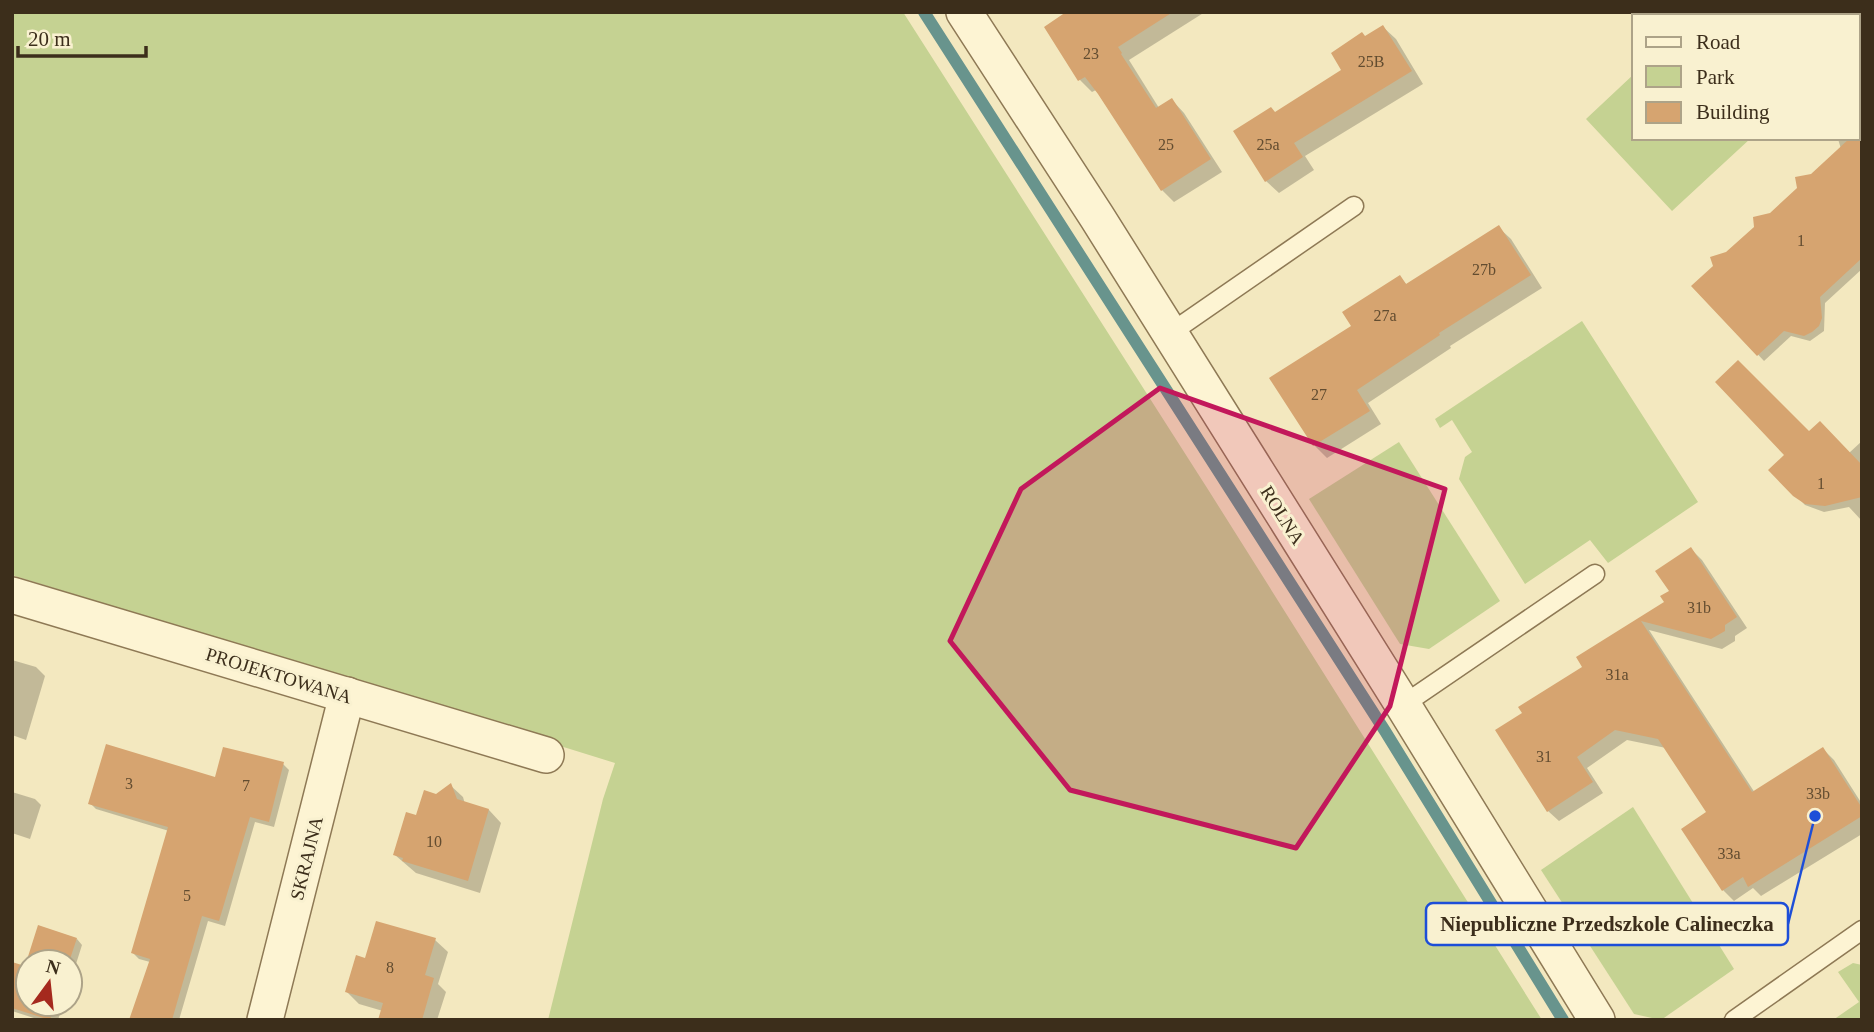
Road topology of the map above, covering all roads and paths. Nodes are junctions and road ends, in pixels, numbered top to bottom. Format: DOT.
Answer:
graph roads {
  1 [pos="964,12"];
  2 [pos="1354,206"];
  3 [pos="1169,334"];
  4 [pos="1595,574"];
  5 [pos="12,595"];
  6 [pos="347,695"];
  7 [pos="1403,705"];
  8 [pos="547,755"];
  9 [pos="1862,930"];
  10 [pos="265,1020"];
  11 [pos="1597,1020"];
  12 [pos="1734,1020"];
  1 -- 3 [label="street, ROLNA"];
  2 -- 3 [label="lane"];
  3 -- 7 [label="street, ROLNA"];
  4 -- 7 [label="lane"];
  5 -- 6 [label="street, PROJEKTOWANA"];
  6 -- 8 [label="street, PROJEKTOWANA"];
  6 -- 10 [label="street, SKRAJNA"];
  7 -- 11 [label="street, ROLNA"];
  9 -- 12 [label="lane"];
}
